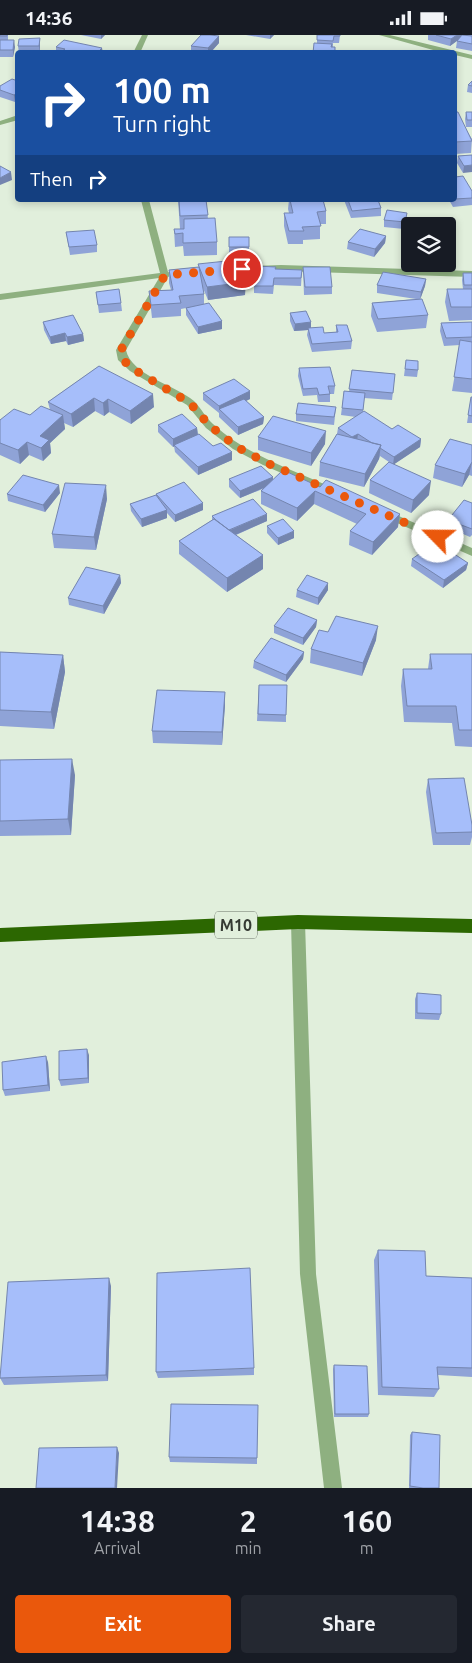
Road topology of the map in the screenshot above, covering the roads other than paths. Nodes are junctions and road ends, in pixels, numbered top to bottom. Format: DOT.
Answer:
graph roads {
  1 [pos="145,35"];
  2 [pos="382,35"];
  3 [pos="138,50"];
  4 [pos="443,50"];
  5 [pos="457,53"];
  6 [pos="472,57"];
  7 [pos="15,118"];
  8 [pos="0,123"];
  9 [pos="146,202"];
  10 [pos="213,271"];
  11 [pos="184,273"];
  12 [pos="472,274"];
  13 [pos="165,275"];
  14 [pos="0,297"];
  15 [pos="347,498"];
  16 [pos="374,509"];
  17 [pos="472,552"];
  18 [pos="298,922"];
  19 [pos="472,926"];
  20 [pos="0,935"];
  21 [pos="333,1488"];
  1 -- 3 [label="street"];
  2 -- 4 [label="street"];
  5 -- 6 [label="street"];
  7 -- 8 [label="street"];
  9 -- 13 [label="street"];
  10 -- 12 [label="street"];
  11 -- 13 [label="street"];
  13 -- 14 [label="street"];
  13 -- 15 [label="street"];
  16 -- 17 [label="street"];
  18 -- 19 [label="highway, M10"];
  18 -- 20 [label="highway, M10"];
  18 -- 21 [label="street"];
}
